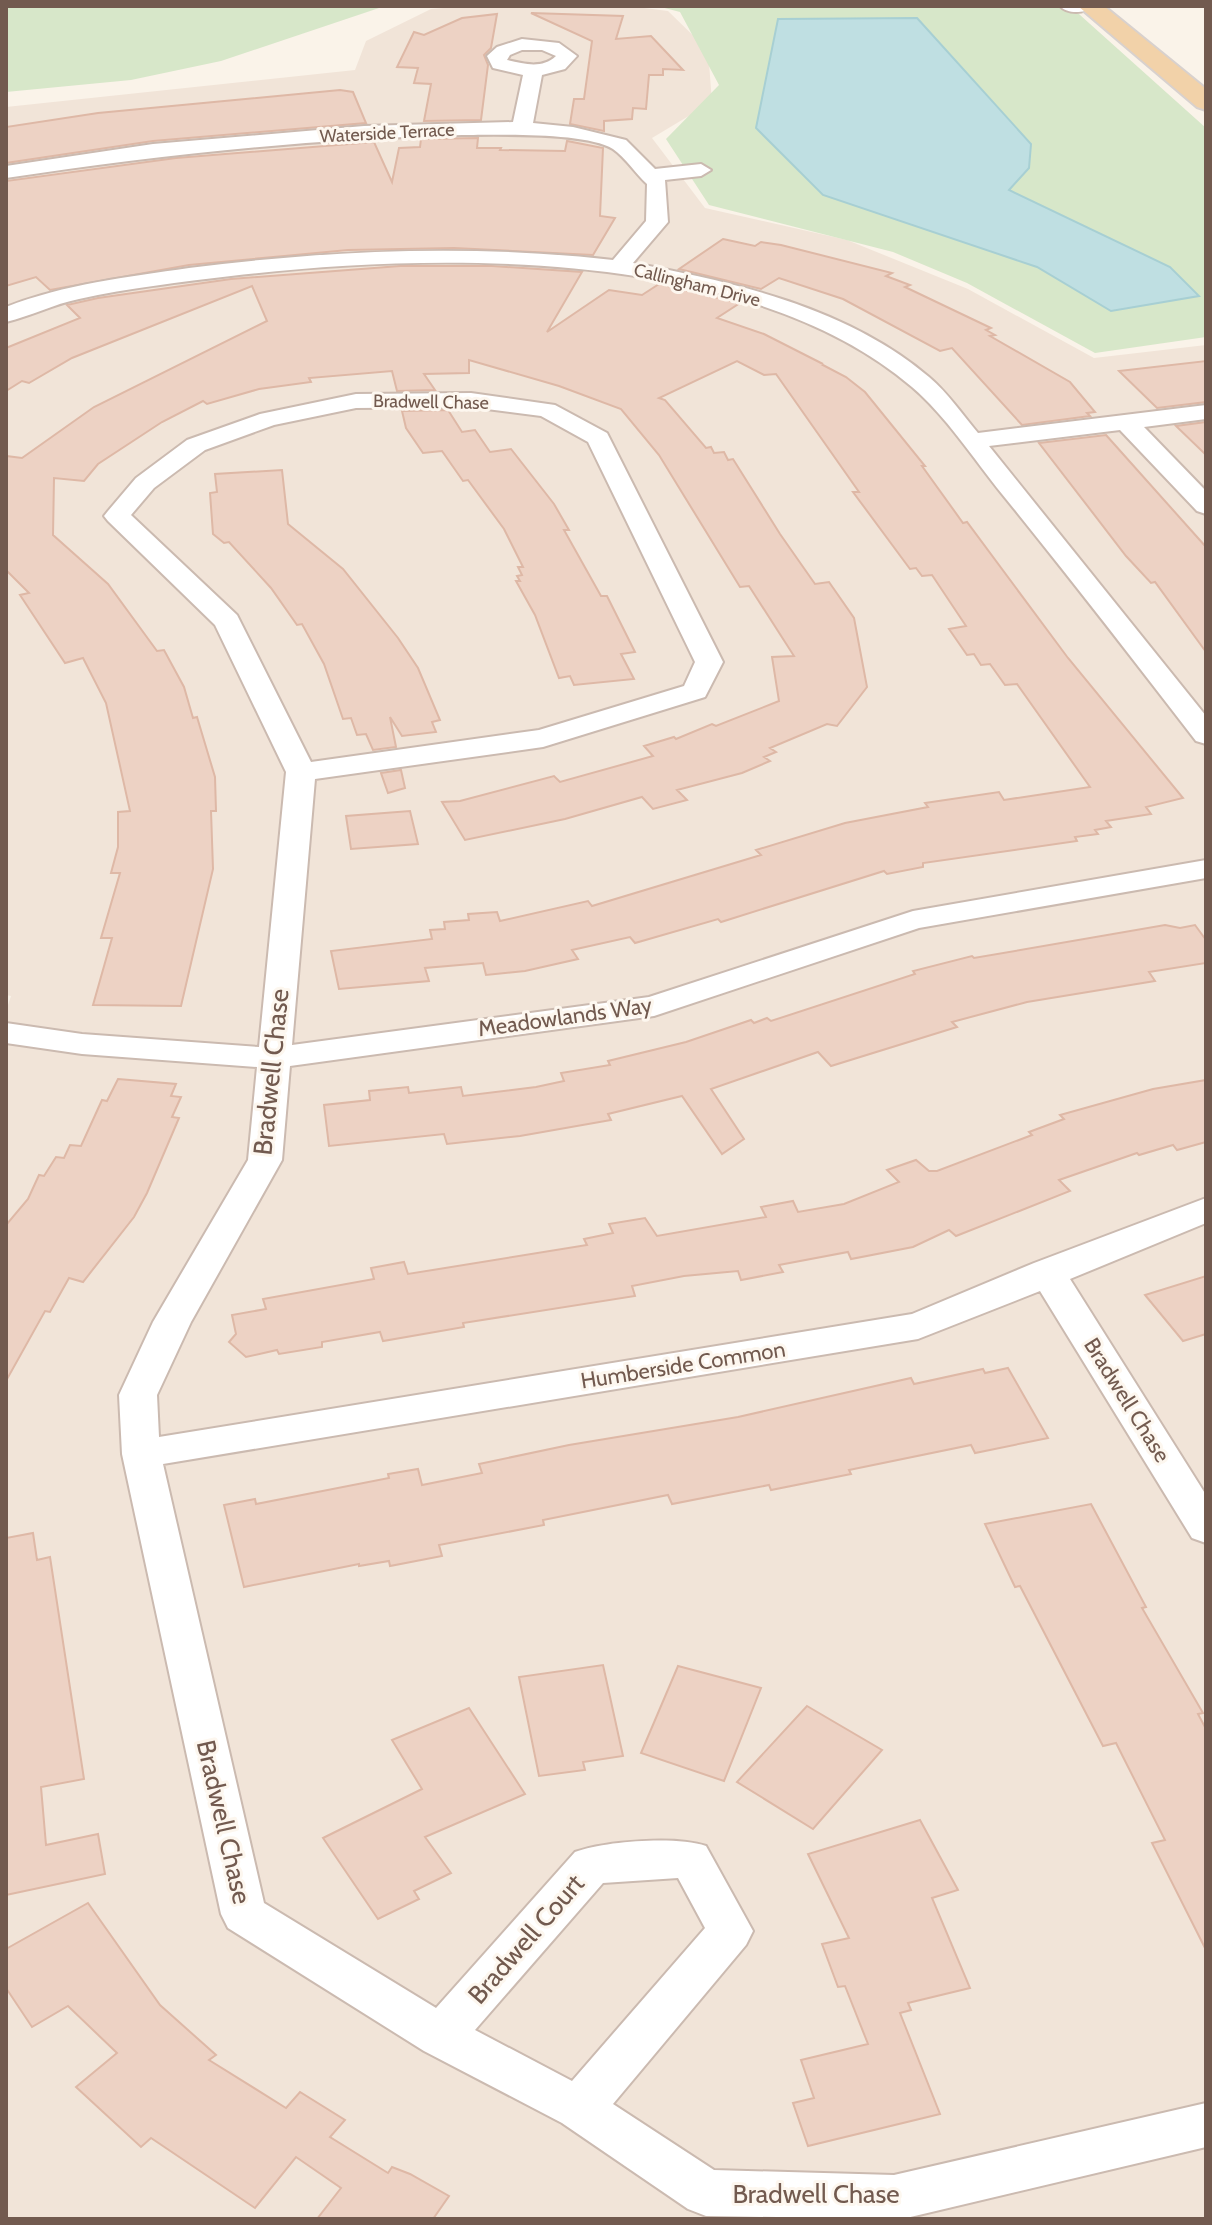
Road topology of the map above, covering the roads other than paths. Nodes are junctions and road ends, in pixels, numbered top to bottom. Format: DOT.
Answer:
graph roads {
  1 [pos="1069,6"];
  2 [pos="1083,6"];
  3 [pos="1090,6"];
  4 [pos="533,71"];
  5 [pos="1206,102"];
  6 [pos="522,128"];
  7 [pos="701,170"];
  8 [pos="6,172"];
  9 [pos="650,176"];
  10 [pos="620,265"];
  11 [pos="6,315"];
  12 [pos="1206,412"];
  13 [pos="1126,422"];
  14 [pos="972,441"];
  15 [pos="1206,506"];
  16 [pos="1206,735"];
  17 [pos="301,772"];
  18 [pos="1206,869"];
  19 [pos="6,1033"];
  20 [pos="273,1058"];
  21 [pos="1206,1210"];
  22 [pos="1047,1272"];
  23 [pos="141,1454"];
  24 [pos="1206,1528"];
  25 [pos="441,2036"];
  26 [pos="579,2108"];
  27 [pos="1206,2125"];
  1 -- 2 [label="street"];
  3 -- 5 [label="main road"];
  4 -- 6 [label="street"];
  6 -- 8 [label="street, Waterside Terrace"];
  6 -- 9 [label="street, Waterside Terrace"];
  7 -- 9 [label="street"];
  9 -- 10 [label="street"];
  10 -- 11 [label="street, Callingham Drive"];
  10 -- 14 [label="street, Callingham Drive"];
  12 -- 13 [label="street"];
  13 -- 14 [label="street"];
  13 -- 15 [label="street"];
  14 -- 16 [label="street, Callingham Drive"];
  17 -- 17 [label="street, Bradwell Chase"];
  17 -- 20 [label="street, Bradwell Chase"];
  18 -- 20 [label="street, Meadowlands Way"];
  19 -- 20 [label="street, Meadowlands Way"];
  20 -- 23 [label="street, Bradwell Chase"];
  21 -- 22 [label="street, Humberside Common"];
  22 -- 23 [label="street, Humberside Common"];
  22 -- 24 [label="street, Bradwell Chase"];
  23 -- 25 [label="street, Bradwell Chase"];
  25 -- 26 [label="street, Bradwell Chase"];
  25 -- 26 [label="street, Bradwell Court"];
  26 -- 27 [label="street, Bradwell Chase"];
}
